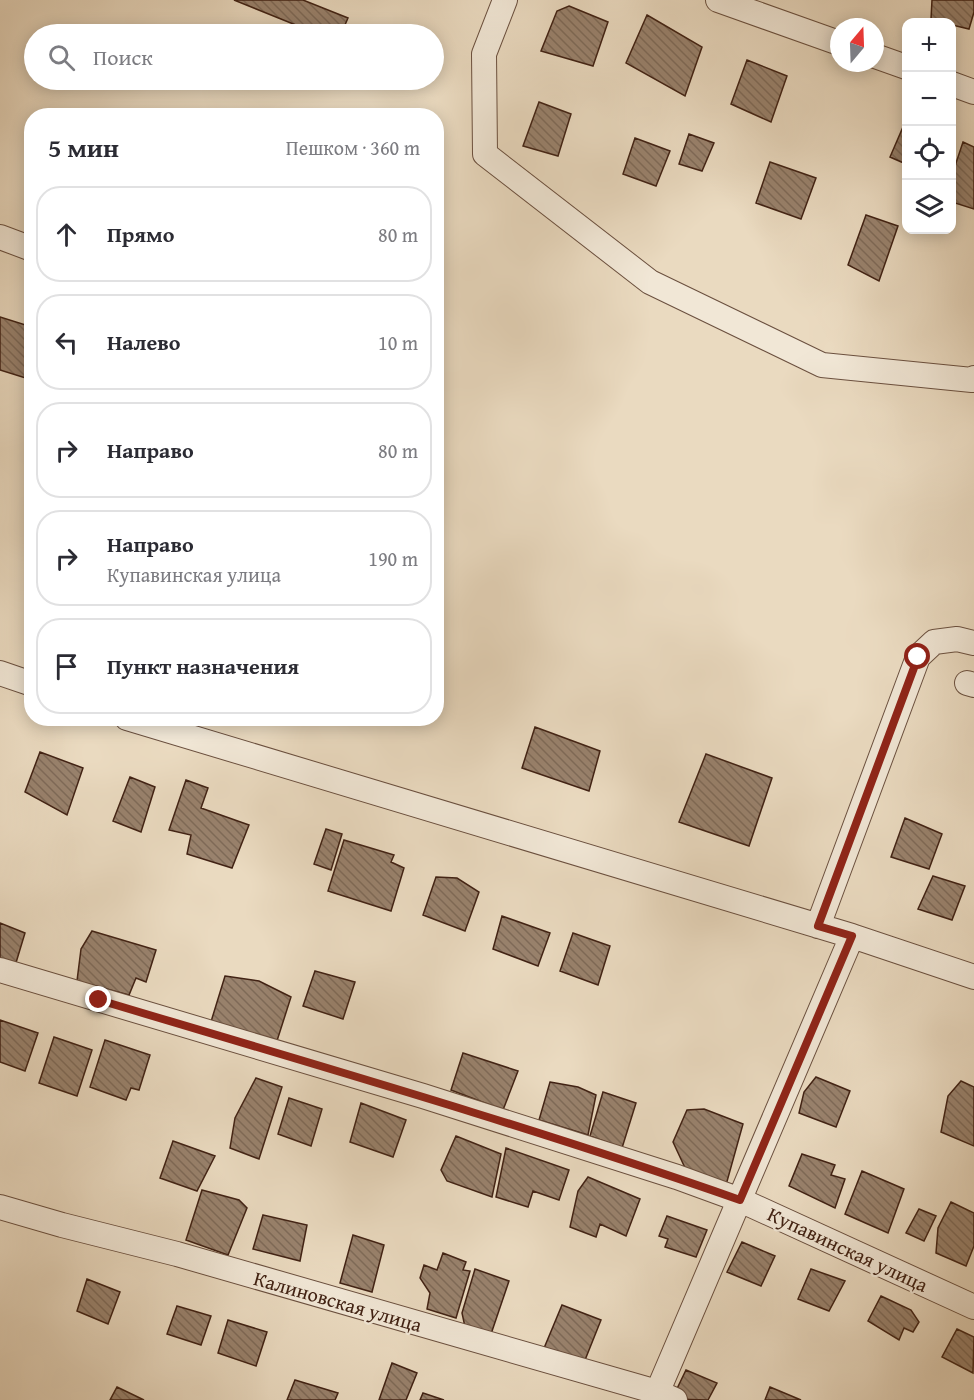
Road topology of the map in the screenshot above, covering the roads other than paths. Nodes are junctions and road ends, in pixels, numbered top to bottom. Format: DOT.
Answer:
graph roads {
  1 [pos="505,0"];
  2 [pos="718,0"];
  3 [pos="830,40"];
  4 [pos="884,59"];
  5 [pos="902,66"];
  6 [pos="956,86"];
  7 [pos="974,92"];
  8 [pos="0,237"];
  9 [pos="24,246"];
  10 [pos="974,378"];
  11 [pos="974,643"];
  12 [pos="0,673"];
  13 [pos="24,681"];
  14 [pos="154,726"];
  15 [pos="818,926"];
  16 [pos="852,936"];
  17 [pos="0,970"];
  18 [pos="974,977"];
  19 [pos="740,1200"];
  20 [pos="0,1207"];
  21 [pos="974,1307"];
  22 [pos="662,1397"];
  1 -- 10 [label="street"];
  2 -- 3 [label="street"];
  4 -- 5 [label="street"];
  6 -- 7 [label="street"];
  8 -- 9 [label="street"];
  11 -- 15 [label="street"];
  12 -- 13 [label="street"];
  14 -- 15 [label="street"];
  15 -- 16 [label="street"];
  16 -- 18 [label="street"];
  16 -- 19 [label="street"];
  17 -- 19 [label="street, Купавинская улица"];
  19 -- 21 [label="street, Купавинская улица"];
  19 -- 22 [label="street"];
  20 -- 22 [label="street, Калиновская улица"];
}
